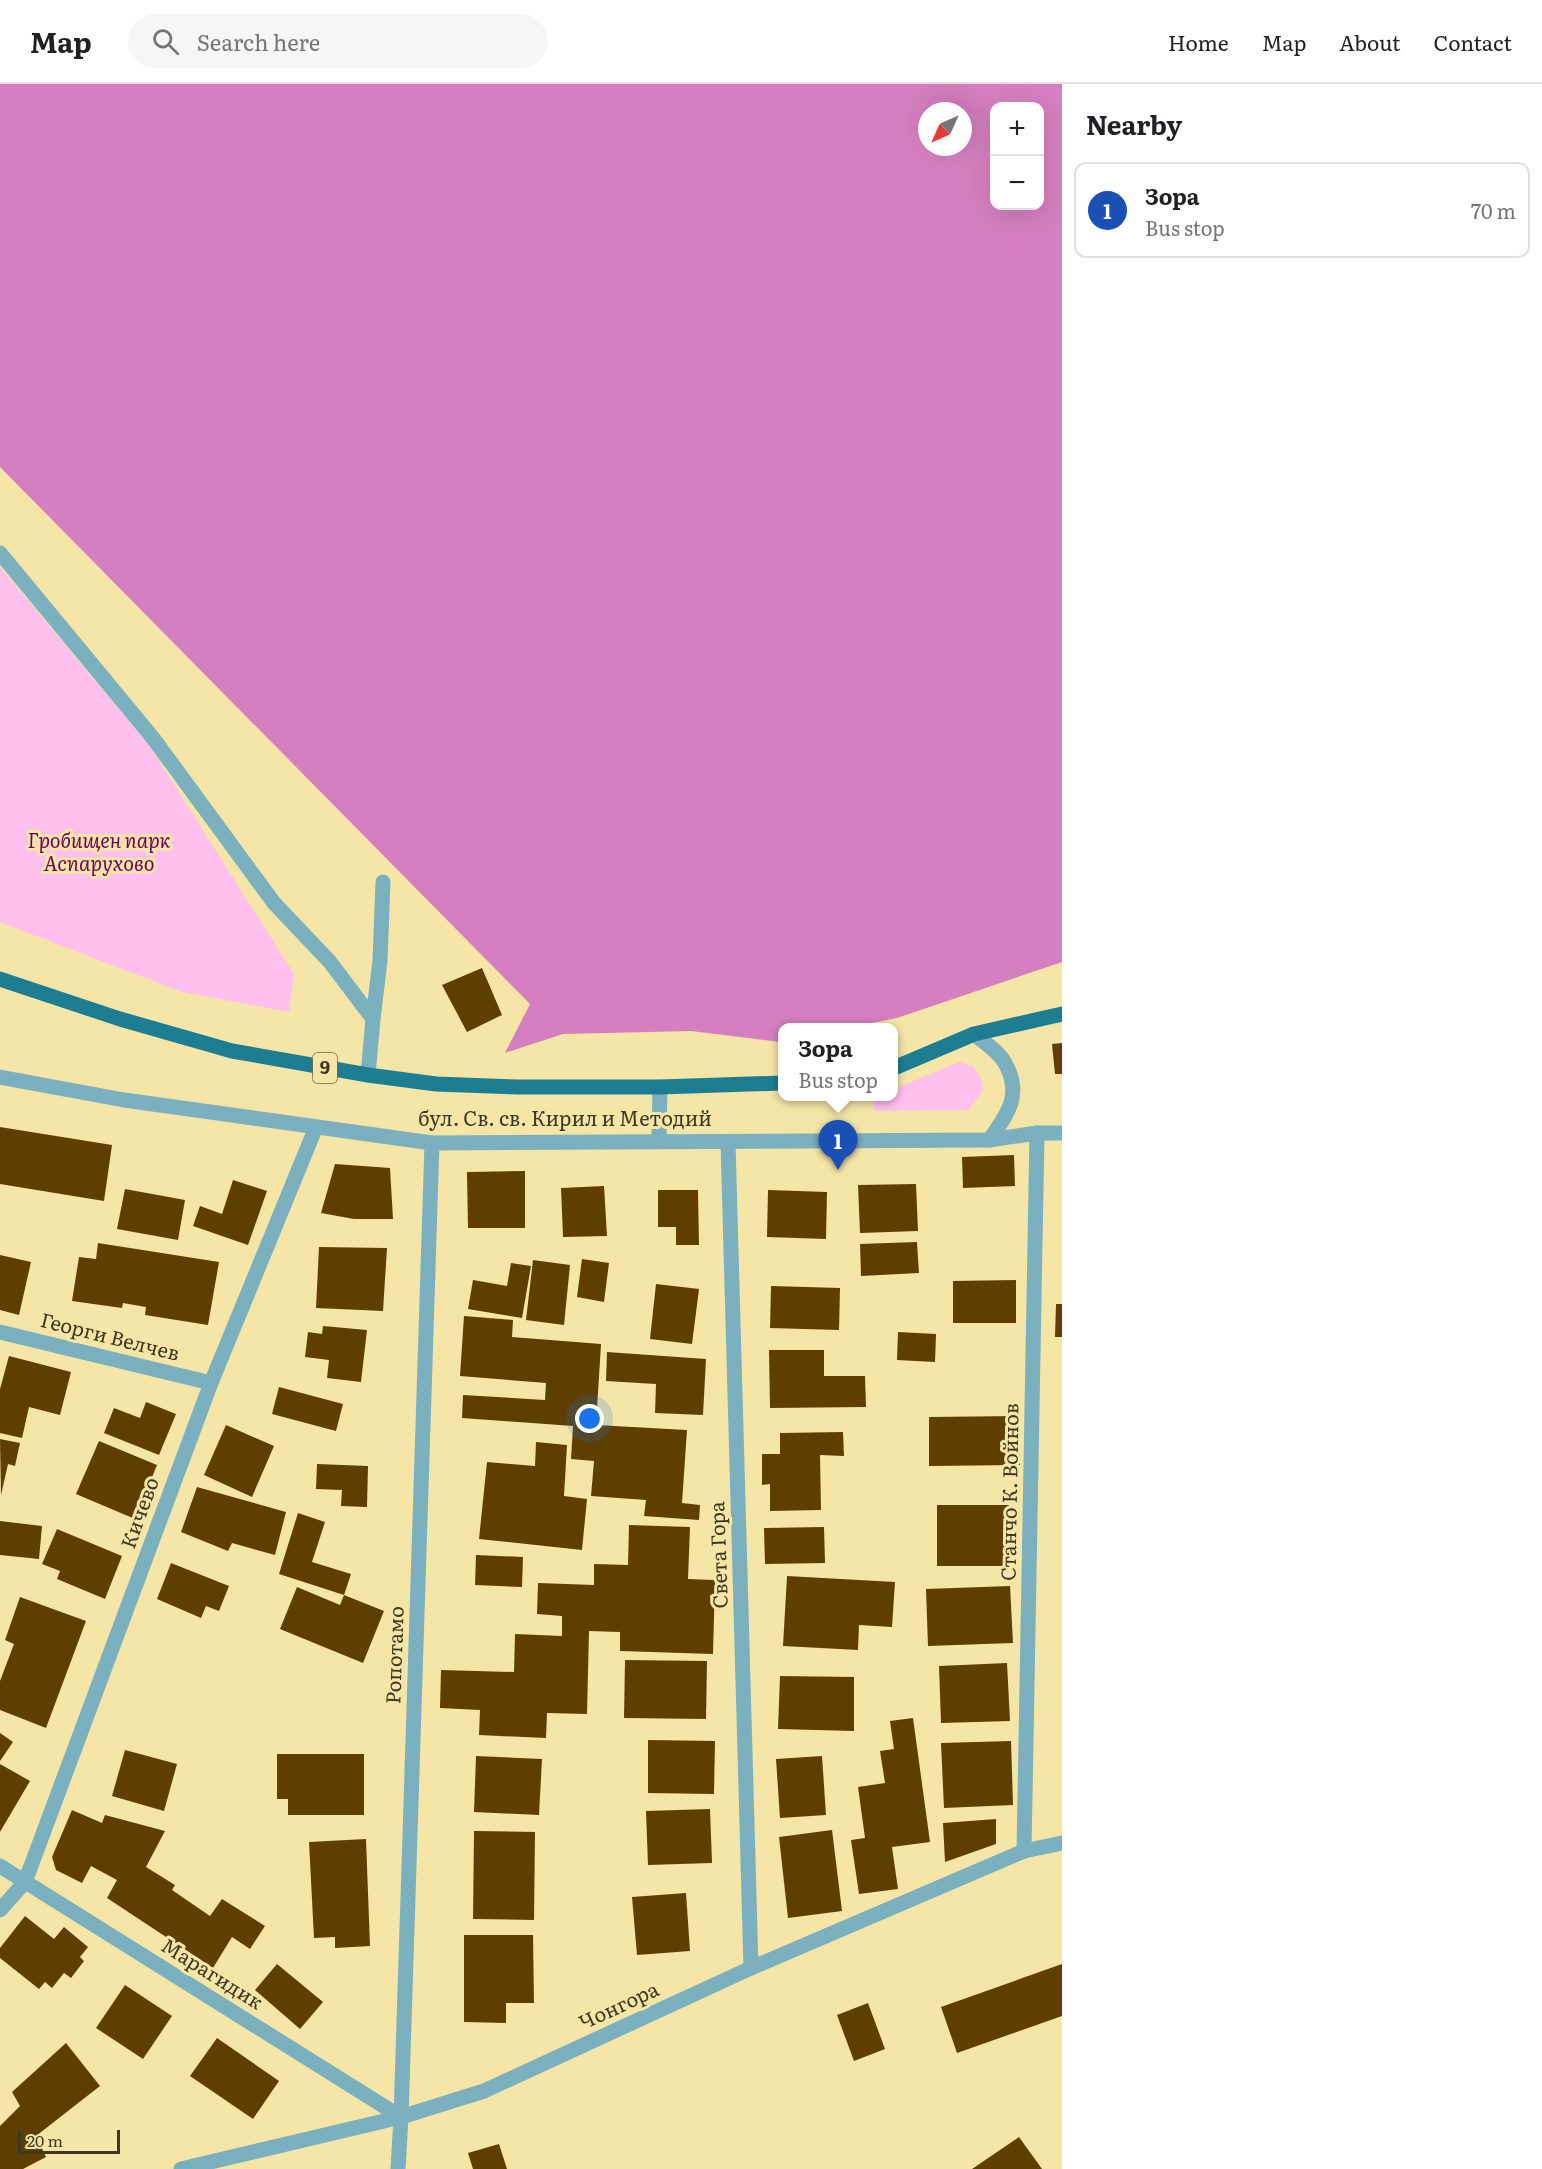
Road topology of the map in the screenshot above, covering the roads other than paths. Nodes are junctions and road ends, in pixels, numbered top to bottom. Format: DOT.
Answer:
graph roads {
  1 [pos="0,553"];
  2 [pos="383,882"];
  3 [pos="0,979"];
  4 [pos="1062,1014"];
  5 [pos="373,1019"];
  6 [pos="974,1034"];
  7 [pos="898,1066"];
  8 [pos="368,1076"];
  9 [pos="0,1077"];
  10 [pos="778,1083"];
  11 [pos="660,1088"];
  12 [pos="316,1127"];
  13 [pos="1037,1133"];
  14 [pos="1062,1133"];
  15 [pos="989,1140"];
  16 [pos="659,1141"];
  17 [pos="728,1142"];
  18 [pos="432,1143"];
  19 [pos="0,1332"];
  20 [pos="211,1383"];
  21 [pos="1062,1844"];
  22 [pos="1024,1851"];
  23 [pos="0,1866"];
  24 [pos="26,1882"];
  25 [pos="0,1910"];
  26 [pos="751,1968"];
  27 [pos="401,2117"];
  28 [pos="181,2169"];
  29 [pos="398,2169"];
  1 -- 5 [label="street"];
  2 -- 5 [label="street"];
  3 -- 8 [label="main road, бул. Св. св. Кирил и Методий / 9"];
  4 -- 6 [label="main road"];
  5 -- 8 [label="street"];
  6 -- 7 [label="main road"];
  6 -- 15 [label="street"];
  8 -- 11 [label="main road, бул. Св. св. Кирил и Методий / 9"];
  9 -- 12 [label="street, бул. Св. св. Кирил и Методий"];
  10 -- 11 [label="main road, бул. Св. св. Кирил и Методий / 9"];
  11 -- 16 [label="street"];
  12 -- 18 [label="street, бул. Св. св. Кирил и Методий"];
  12 -- 20 [label="street, Кичево"];
  13 -- 14 [label="street, бул. Св. св. Кирил и Методий"];
  13 -- 15 [label="street, бул. Св. св. Кирил и Методий"];
  13 -- 22 [label="street, Станчо К. Войнов"];
  15 -- 17 [label="street, бул. Св. св. Кирил и Методий"];
  16 -- 17 [label="street, бул. Св. св. Кирил и Методий"];
  16 -- 18 [label="street, бул. Св. св. Кирил и Методий"];
  17 -- 26 [label="street, Света Гора"];
  18 -- 27 [label="street, Ропотамо"];
  19 -- 20 [label="street, Георги Велчев"];
  20 -- 24 [label="street, Кичево"];
  21 -- 22 [label="street, Чонгора"];
  22 -- 26 [label="street, Чонгора"];
  23 -- 24 [label="street, Марагидик"];
  24 -- 25 [label="street, Кичево"];
  24 -- 27 [label="street, Марагидик"];
  26 -- 27 [label="street, Чонгора"];
  27 -- 28 [label="street, Чонгора"];
  27 -- 29 [label="street, Ропотамо"];
}
